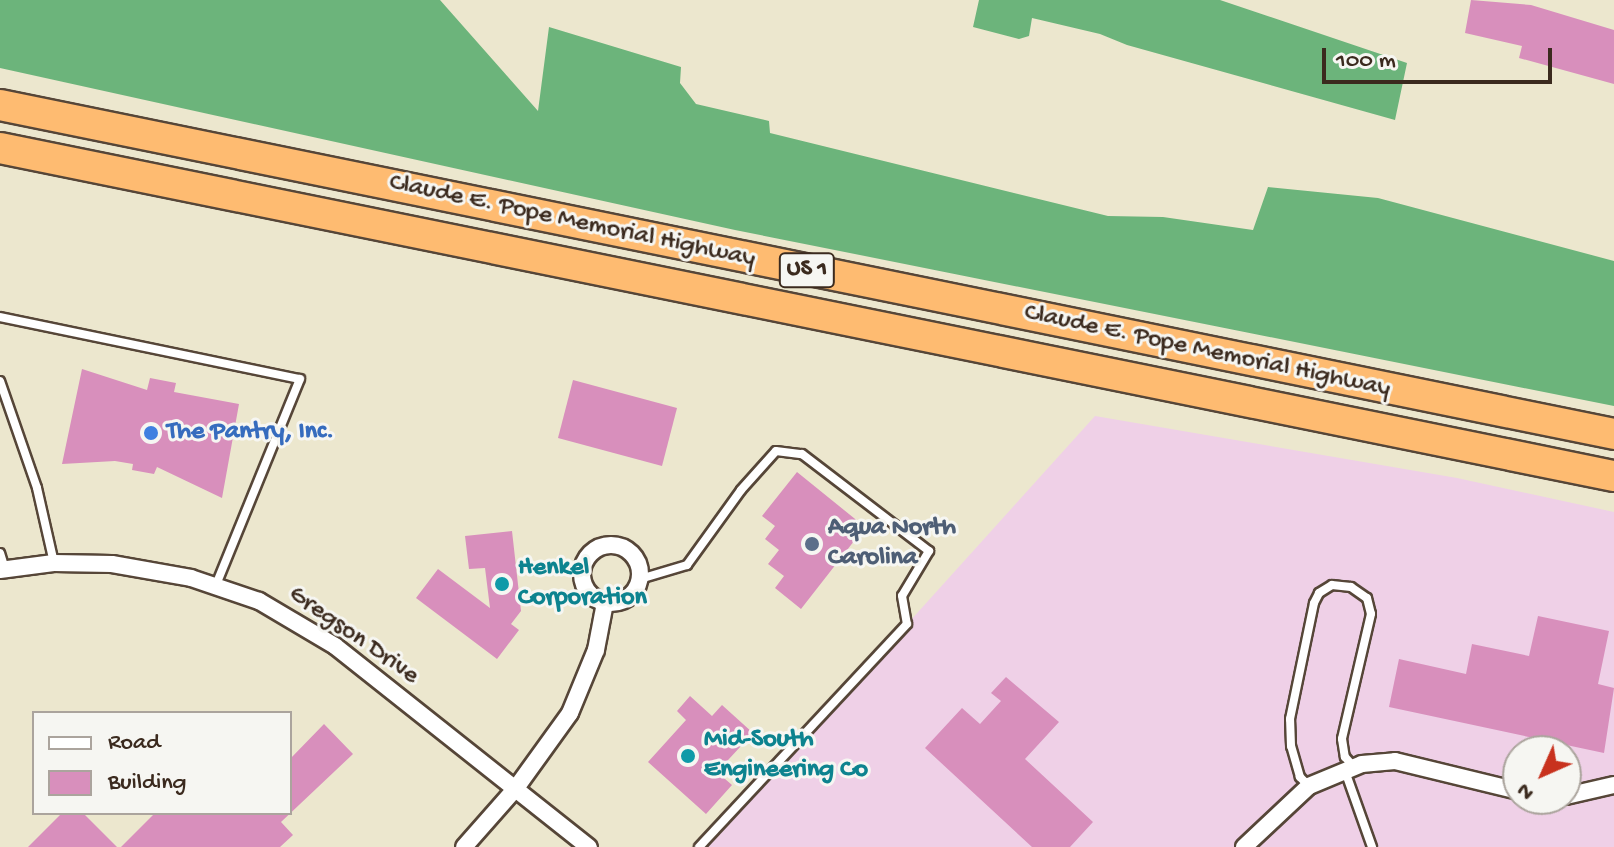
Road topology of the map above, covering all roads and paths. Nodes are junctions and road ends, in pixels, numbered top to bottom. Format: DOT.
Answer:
graph roads {
  1 [pos="0,105"];
  2 [pos="0,148"];
  3 [pos="0,317"];
  4 [pos="0,381"];
  5 [pos="1614,434"];
  6 [pos="1614,476"];
  7 [pos="54,563"];
  8 [pos="2,564"];
  9 [pos="640,579"];
  10 [pos="216,585"];
  11 [pos="605,603"];
  12 [pos="1350,769"];
  13 [pos="1614,785"];
  14 [pos="1309,786"];
  15 [pos="1502,787"];
  16 [pos="516,788"];
  17 [pos="1582,792"];
  18 [pos="464,847"];
  19 [pos="589,847"];
  20 [pos="699,847"];
  21 [pos="1244,847"];
  22 [pos="1372,847"];
  1 -- 5 [label="highway, Claude E. Pope Memorial Highway / US 1"];
  2 -- 6 [label="highway, Claude E. Pope Memorial Highway / US 1"];
  3 -- 10 [label="lane"];
  4 -- 7 [label="lane"];
  7 -- 8 [label="street, Gregson Drive"];
  7 -- 10 [label="street, Gregson Drive"];
  9 -- 11 [label="street"];
  9 -- 11 [label="street"];
  9 -- 20 [label="lane"];
  10 -- 16 [label="street, Gregson Drive"];
  11 -- 16 [label="street"];
  12 -- 14 [label="street"];
  12 -- 14 [label="lane"];
  12 -- 15 [label="street"];
  12 -- 22 [label="lane"];
  13 -- 17 [label="street"];
  14 -- 21 [label="street"];
  16 -- 18 [label="street"];
  16 -- 19 [label="street, Gregson Drive"];
}
